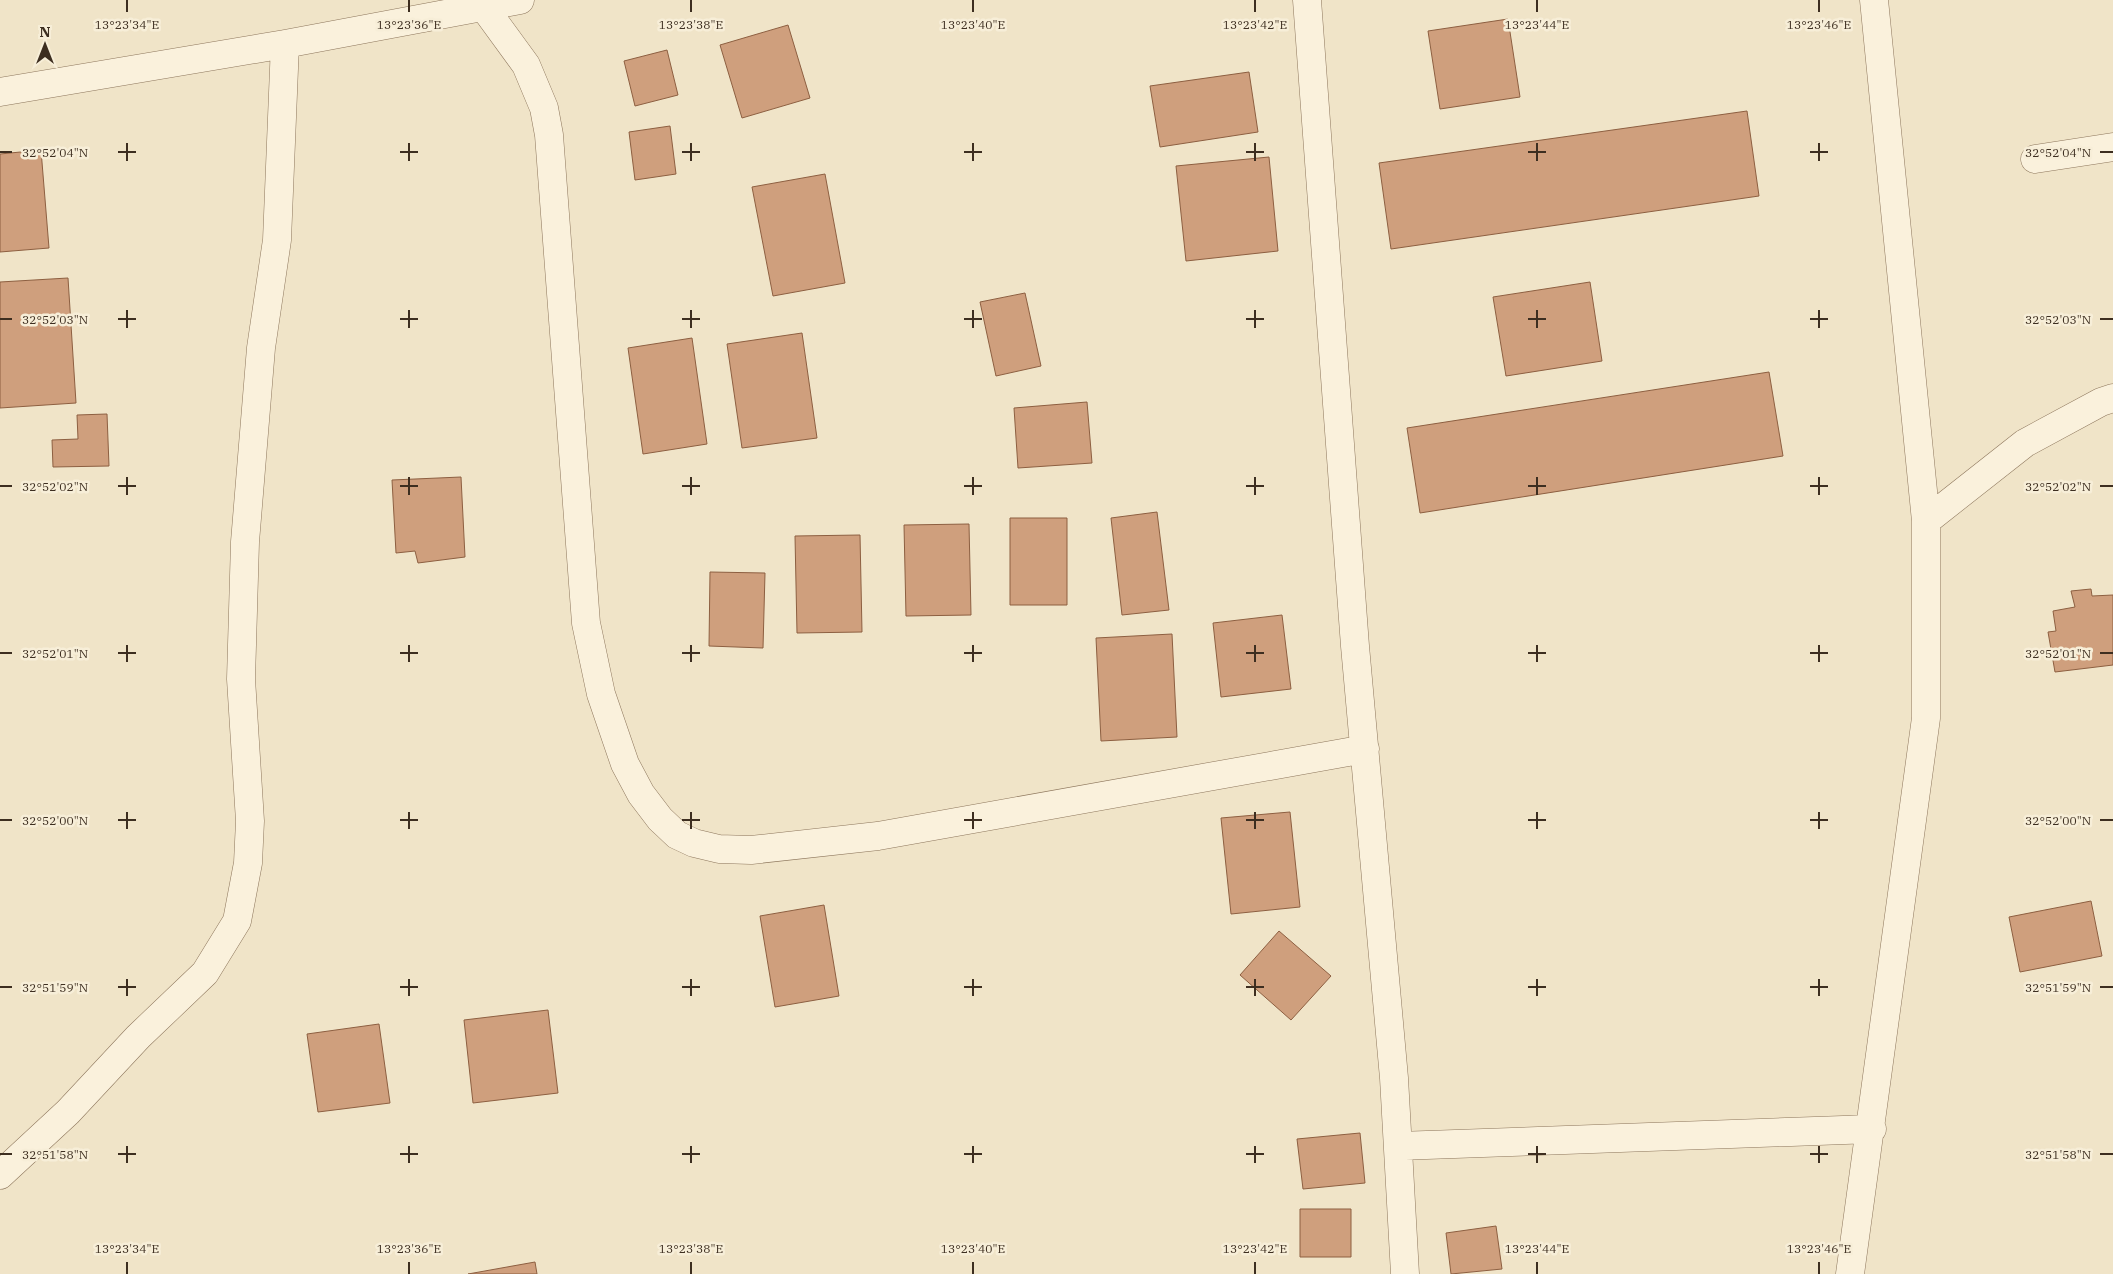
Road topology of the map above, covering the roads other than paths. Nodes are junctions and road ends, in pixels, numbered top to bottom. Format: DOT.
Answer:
graph roads {
  1 [pos="520,0"];
  2 [pos="1307,0"];
  3 [pos="1874,0"];
  4 [pos="483,3"];
  5 [pos="285,44"];
  6 [pos="0,92"];
  7 [pos="2113,147"];
  8 [pos="2035,159"];
  9 [pos="2113,398"];
  10 [pos="1926,521"];
  11 [pos="1364,748"];
  12 [pos="1872,1129"];
  13 [pos="1398,1146"];
  14 [pos="0,1175"];
  15 [pos="1404,1274"];
  16 [pos="1850,1274"];
  1 -- 4 [label="street"];
  2 -- 11 [label="street"];
  3 -- 10 [label="street"];
  4 -- 5 [label="street"];
  4 -- 11 [label="street"];
  5 -- 6 [label="street"];
  5 -- 14 [label="street"];
  7 -- 8 [label="street"];
  9 -- 10 [label="street"];
  10 -- 12 [label="street"];
  11 -- 13 [label="street"];
  12 -- 13 [label="street"];
  12 -- 16 [label="street"];
  13 -- 15 [label="street"];
}
